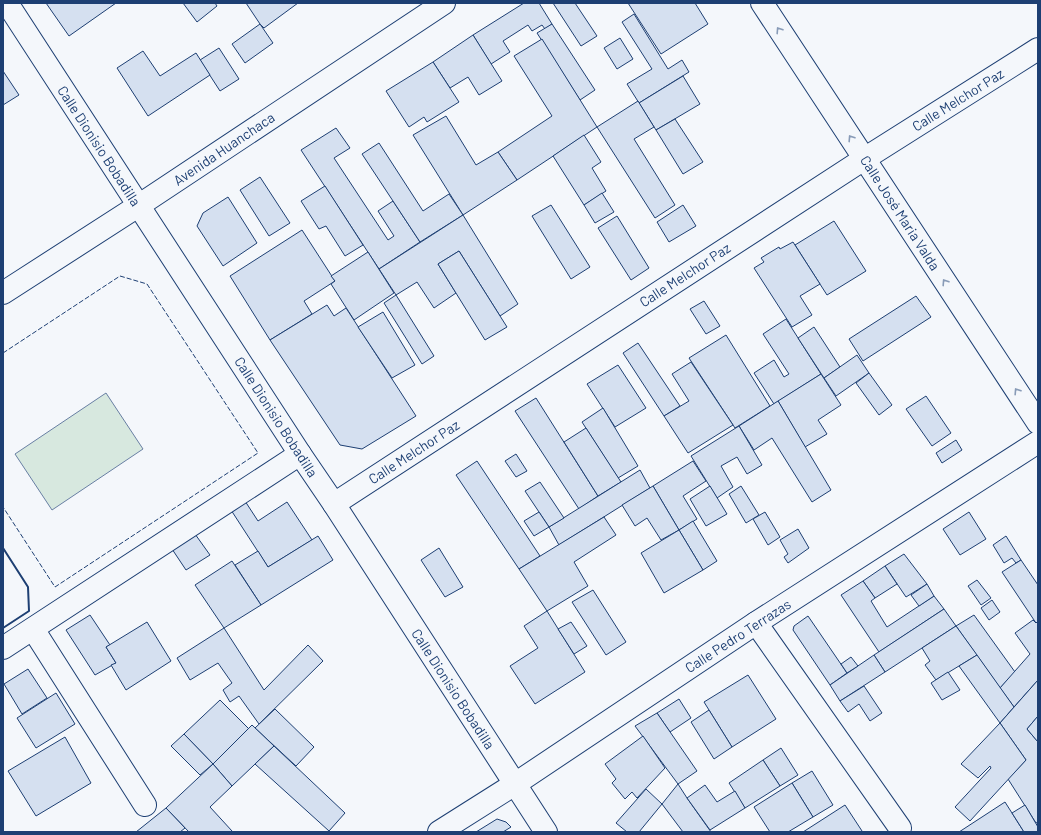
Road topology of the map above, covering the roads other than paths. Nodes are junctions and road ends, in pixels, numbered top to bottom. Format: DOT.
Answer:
graph roads {
  1 [pos="7,3"];
  2 [pos="444,3"];
  3 [pos="762,3"];
  4 [pos="1038,49"];
  5 [pos="864,159"];
  6 [pos="138,206"];
  7 [pos="3,293"];
  8 [pos="1038,423"];
  9 [pos="1038,442"];
  10 [pos="300,454"];
  11 [pos="334,504"];
  12 [pos="756,623"];
  13 [pos="33,629"];
  14 [pos="3,648"];
  15 [pos="515,784"];
  16 [pos="146,805"];
  17 [pos="900,828"];
  18 [pos="439,832"];
  19 [pos="546,832"];
  1 -- 6 [label="street, Calle Dionisio Bobadilla"];
  2 -- 6 [label="street, Avenida Huanchaca"];
  5 -- 3 [label="street, Calle José Maria Valda, one-way"];
  4 -- 5 [label="street, Calle Melchor Paz"];
  8 -- 5 [label="street, Calle José Maria Valda, one-way"];
  5 -- 11 [label="street, Calle Melchor Paz"];
  6 -- 7 [label="street, Avenida Huanchaca"];
  6 -- 10 [label="street, Calle Dionisio Bobadilla"];
  9 -- 12 [label="street, Calle Pedro Terrazas"];
  10 -- 11 [label="street, Calle Dionisio Bobadilla"];
  10 -- 13 [label="street"];
  11 -- 15 [label="street, Calle Dionisio Bobadilla"];
  12 -- 15 [label="street, Calle Pedro Terrazas"];
  12 -- 17 [label="street"];
  13 -- 14 [label="street"];
  13 -- 16 [label="street"];
  15 -- 18 [label="street, Calle Pedro Terrazas"];
  15 -- 19 [label="street, Calle Dionisio Bobadilla"];
}
